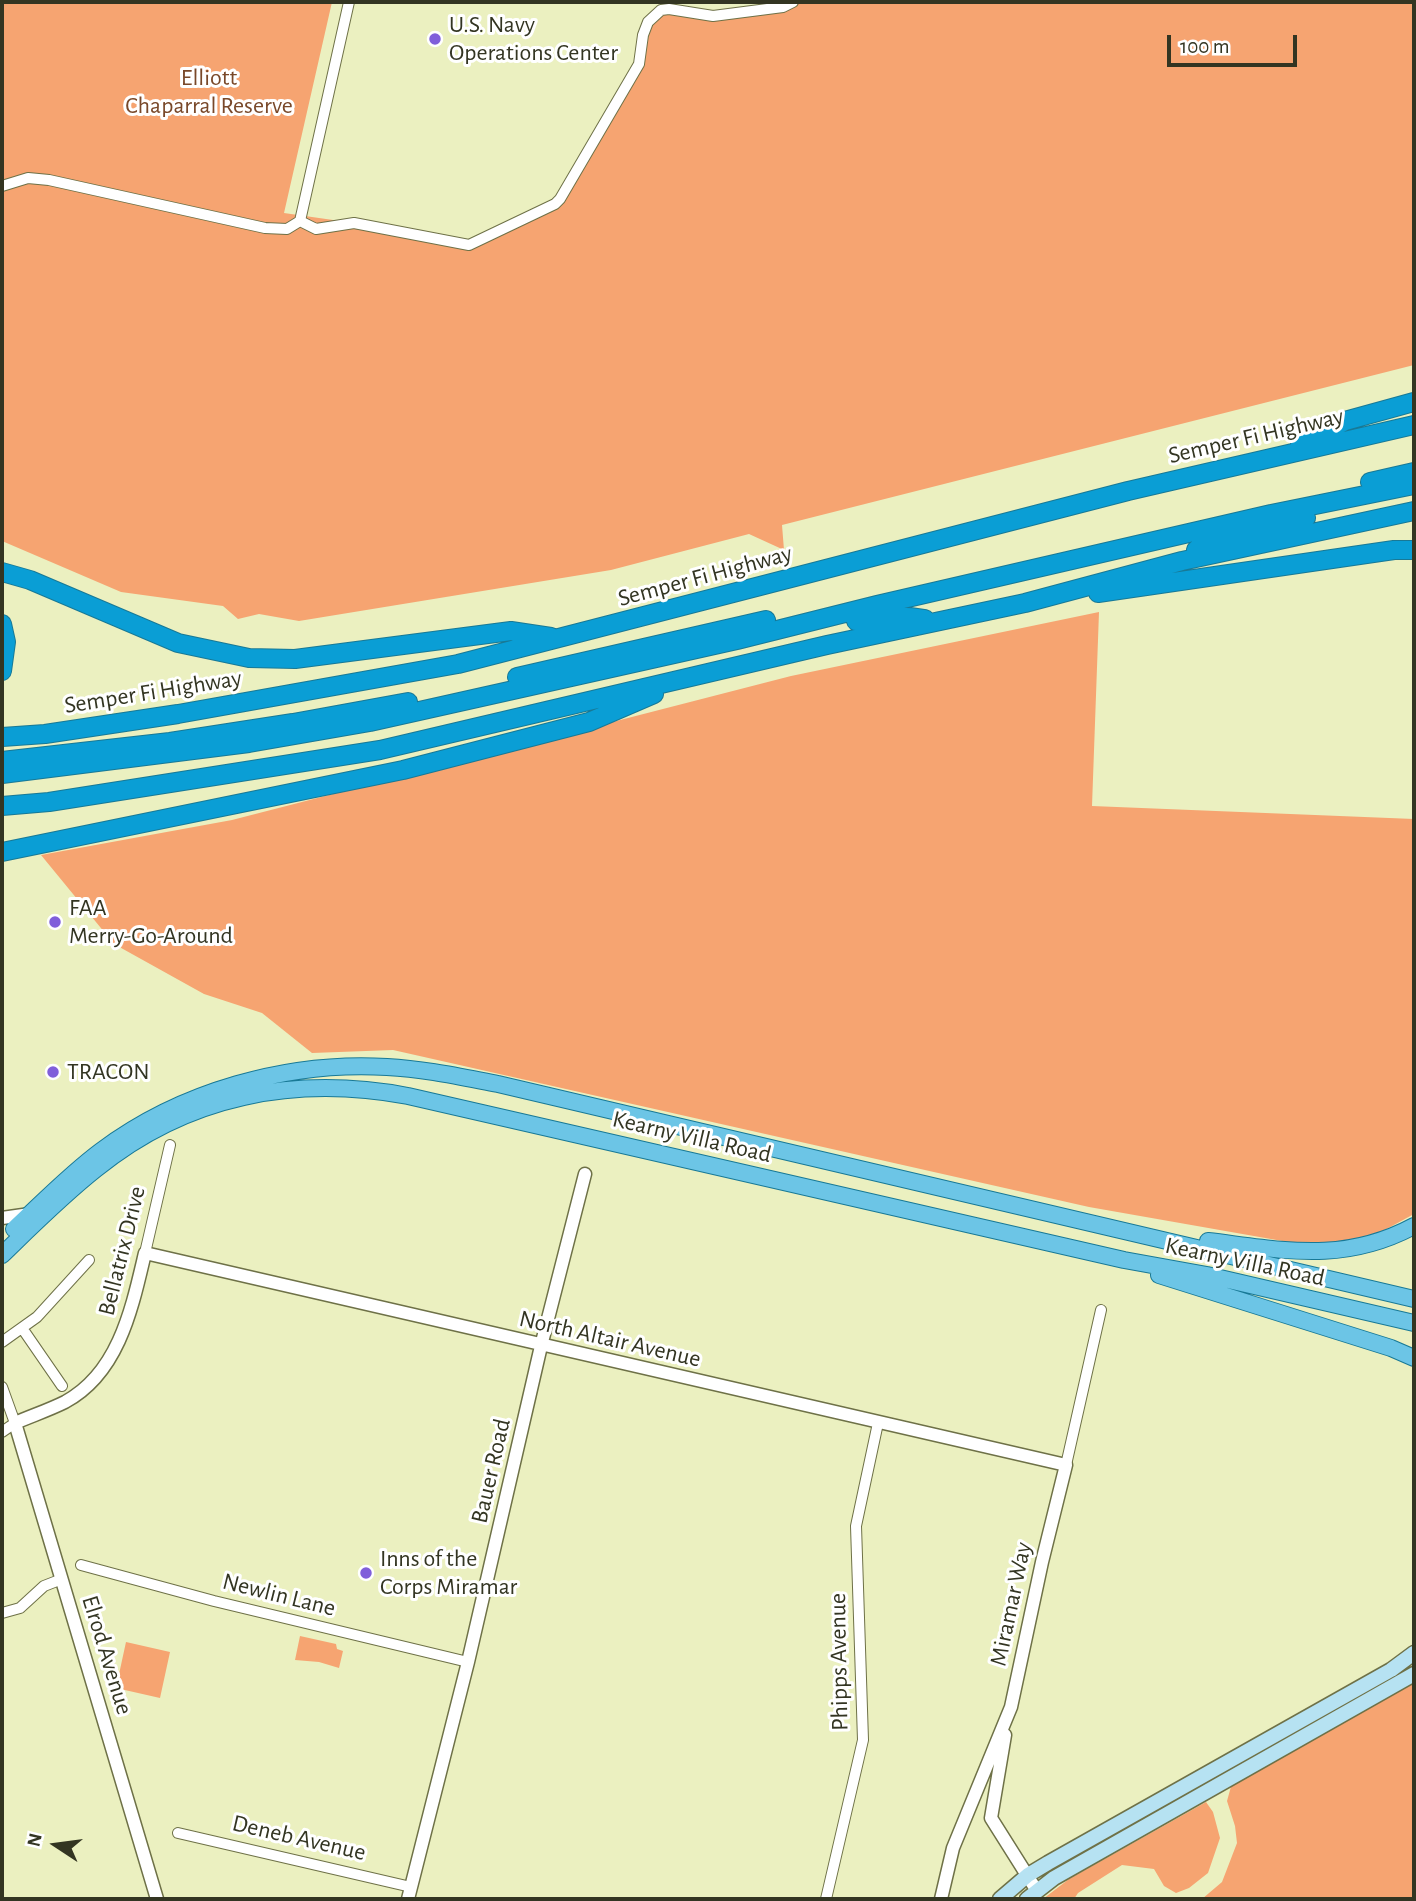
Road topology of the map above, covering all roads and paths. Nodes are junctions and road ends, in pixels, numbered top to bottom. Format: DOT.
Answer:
graph roads {
  1 [pos="349,2"];
  2 [pos="793,2"];
  3 [pos="2,186"];
  4 [pos="300,221"];
  5 [pos="1414,402"];
  6 [pos="1414,425"];
  7 [pos="1278,456"];
  8 [pos="1414,472"];
  9 [pos="1414,486"];
  10 [pos="1414,511"];
  11 [pos="1414,550"];
  12 [pos="1182,561"];
  13 [pos="2,572"];
  14 [pos="1025,603"];
  15 [pos="941,622"];
  16 [pos="2,624"];
  17 [pos="769,632"];
  18 [pos="563,638"];
  19 [pos="2,671"];
  20 [pos="699,675"];
  21 [pos="2,737"];
  22 [pos="2,761"];
  23 [pos="2,774"];
  24 [pos="2,806"];
  25 [pos="2,852"];
  26 [pos="170,1145"];
  27 [pos="584,1174"];
  28 [pos="30,1214"];
  29 [pos="2,1219"];
  30 [pos="1414,1226"];
  31 [pos="2,1240"];
  32 [pos="1188,1246"];
  33 [pos="145,1254"];
  34 [pos="2,1255"];
  35 [pos="89,1260"];
  36 [pos="1124,1260"];
  37 [pos="1414,1299"];
  38 [pos="1101,1310"];
  39 [pos="1414,1323"];
  40 [pos="22,1328"];
  41 [pos="2,1342"];
  42 [pos="541,1346"];
  43 [pos="1414,1358"];
  44 [pos="62,1386"];
  45 [pos="2,1387"];
  46 [pos="15,1423"];
  47 [pos="878,1423"];
  48 [pos="2,1432"];
  49 [pos="1066,1465"];
  50 [pos="81,1565"];
  51 [pos="62,1579"];
  52 [pos="2,1613"];
  53 [pos="1414,1653"];
  54 [pos="468,1662"];
  55 [pos="1414,1674"];
  56 [pos="1011,1707"];
  57 [pos="178,1832"];
  58 [pos="1028,1875"];
  59 [pos="409,1893"];
  60 [pos="1032,1895"];
  61 [pos="157,1899"];
  62 [pos="826,1899"];
  63 [pos="941,1899"];
  64 [pos="1000,1899"];
  1 -- 4 [label="street"];
  2 -- 4 [label="street"];
  3 -- 4 [label="street"];
  5 -- 7 [label="highway"];
  6 -- 7 [label="highway, Semper Fi Highway"];
  7 -- 18 [label="highway, Semper Fi Highway"];
  8 -- 22 [label="highway"];
  9 -- 12 [label="highway"];
  9 -- 17 [label="highway"];
  10 -- 12 [label="highway"];
  11 -- 14 [label="highway"];
  12 -- 14 [label="highway"];
  13 -- 18 [label="highway"];
  14 -- 15 [label="highway"];
  15 -- 17 [label="highway"];
  15 -- 20 [label="highway"];
  16 -- 19 [label="highway"];
  17 -- 23 [label="highway"];
  18 -- 21 [label="highway, Semper Fi Highway"];
  20 -- 24 [label="highway"];
  20 -- 25 [label="highway"];
  26 -- 33 [label="street, Bellatrix Drive"];
  27 -- 42 [label="street, Bauer Road"];
  28 -- 29 [label="street"];
  28 -- 31 [label="main road, Kearny Villa Road"];
  28 -- 32 [label="main road, Kearny Villa Road"];
  30 -- 32 [label="main road"];
  32 -- 37 [label="main road, Kearny Villa Road"];
  33 -- 42 [label="street, North Altair Avenue"];
  33 -- 46 [label="street, Bellatrix Drive"];
  34 -- 36 [label="main road, Kearny Villa Road"];
  35 -- 40 [label="street"];
  36 -- 39 [label="main road, Kearny Villa Road"];
  36 -- 43 [label="main road"];
  38 -- 49 [label="street, Miramar Way"];
  40 -- 41 [label="street"];
  40 -- 44 [label="street"];
  42 -- 47 [label="street, North Altair Avenue"];
  42 -- 54 [label="street, Bauer Road"];
  45 -- 46 [label="street"];
  46 -- 48 [label="street, Bellatrix Drive"];
  46 -- 51 [label="street, Elrod Avenue"];
  47 -- 49 [label="street, North Altair Avenue"];
  47 -- 62 [label="street, Phipps Avenue"];
  49 -- 56 [label="street, Miramar Way"];
  50 -- 54 [label="street, Newlin Lane"];
  51 -- 52 [label="street"];
  51 -- 61 [label="street, Elrod Avenue"];
  53 -- 58 [label="main road"];
  54 -- 59 [label="street, Bauer Road"];
  55 -- 60 [label="main road"];
  56 -- 58 [label="street"];
  56 -- 63 [label="street, Miramar Way"];
  57 -- 59 [label="street, Deneb Avenue"];
  58 -- 60 [label="street"];
  58 -- 64 [label="main road"];
}
